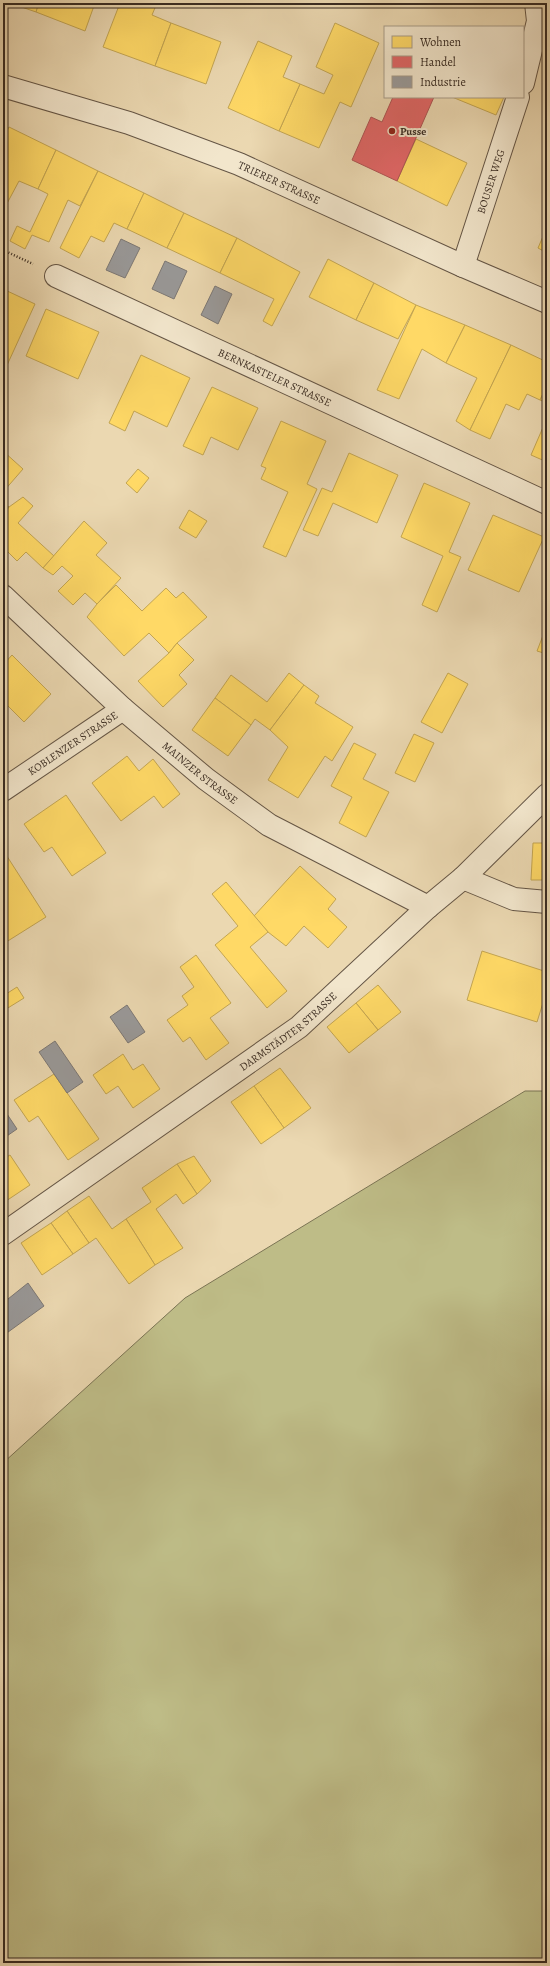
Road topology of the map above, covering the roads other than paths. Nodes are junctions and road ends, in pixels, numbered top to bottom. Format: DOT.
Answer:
graph roads {
  1 [pos="536,3"];
  2 [pos="524,79"];
  3 [pos="3,86"];
  4 [pos="518,98"];
  5 [pos="464,266"];
  6 [pos="56,276"];
  7 [pos="547,302"];
  8 [pos="547,503"];
  9 [pos="3,596"];
  10 [pos="123,710"];
  11 [pos="3,790"];
  12 [pos="547,795"];
  13 [pos="463,878"];
  14 [pos="547,902"];
  15 [pos="428,907"];
  16 [pos="3,1234"];
  1 -- 2 [label="street"];
  3 -- 5 [label="street, TRIERER STRASSE"];
  4 -- 5 [label="street, BOUSER WEG"];
  5 -- 7 [label="street, TRIERER STRASSE"];
  6 -- 8 [label="street, BERNKASTELER STRASSE"];
  9 -- 10 [label="street, MAINZER STRASSE"];
  10 -- 11 [label="street, KOBLENZER STRASSE"];
  10 -- 15 [label="street, MAINZER STRASSE"];
  12 -- 13 [label="street, DARMSTÄDTER STRASSE"];
  13 -- 14 [label="street"];
  13 -- 15 [label="street, DARMSTÄDTER STRASSE"];
  15 -- 16 [label="street, DARMSTÄDTER STRASSE"];
}
